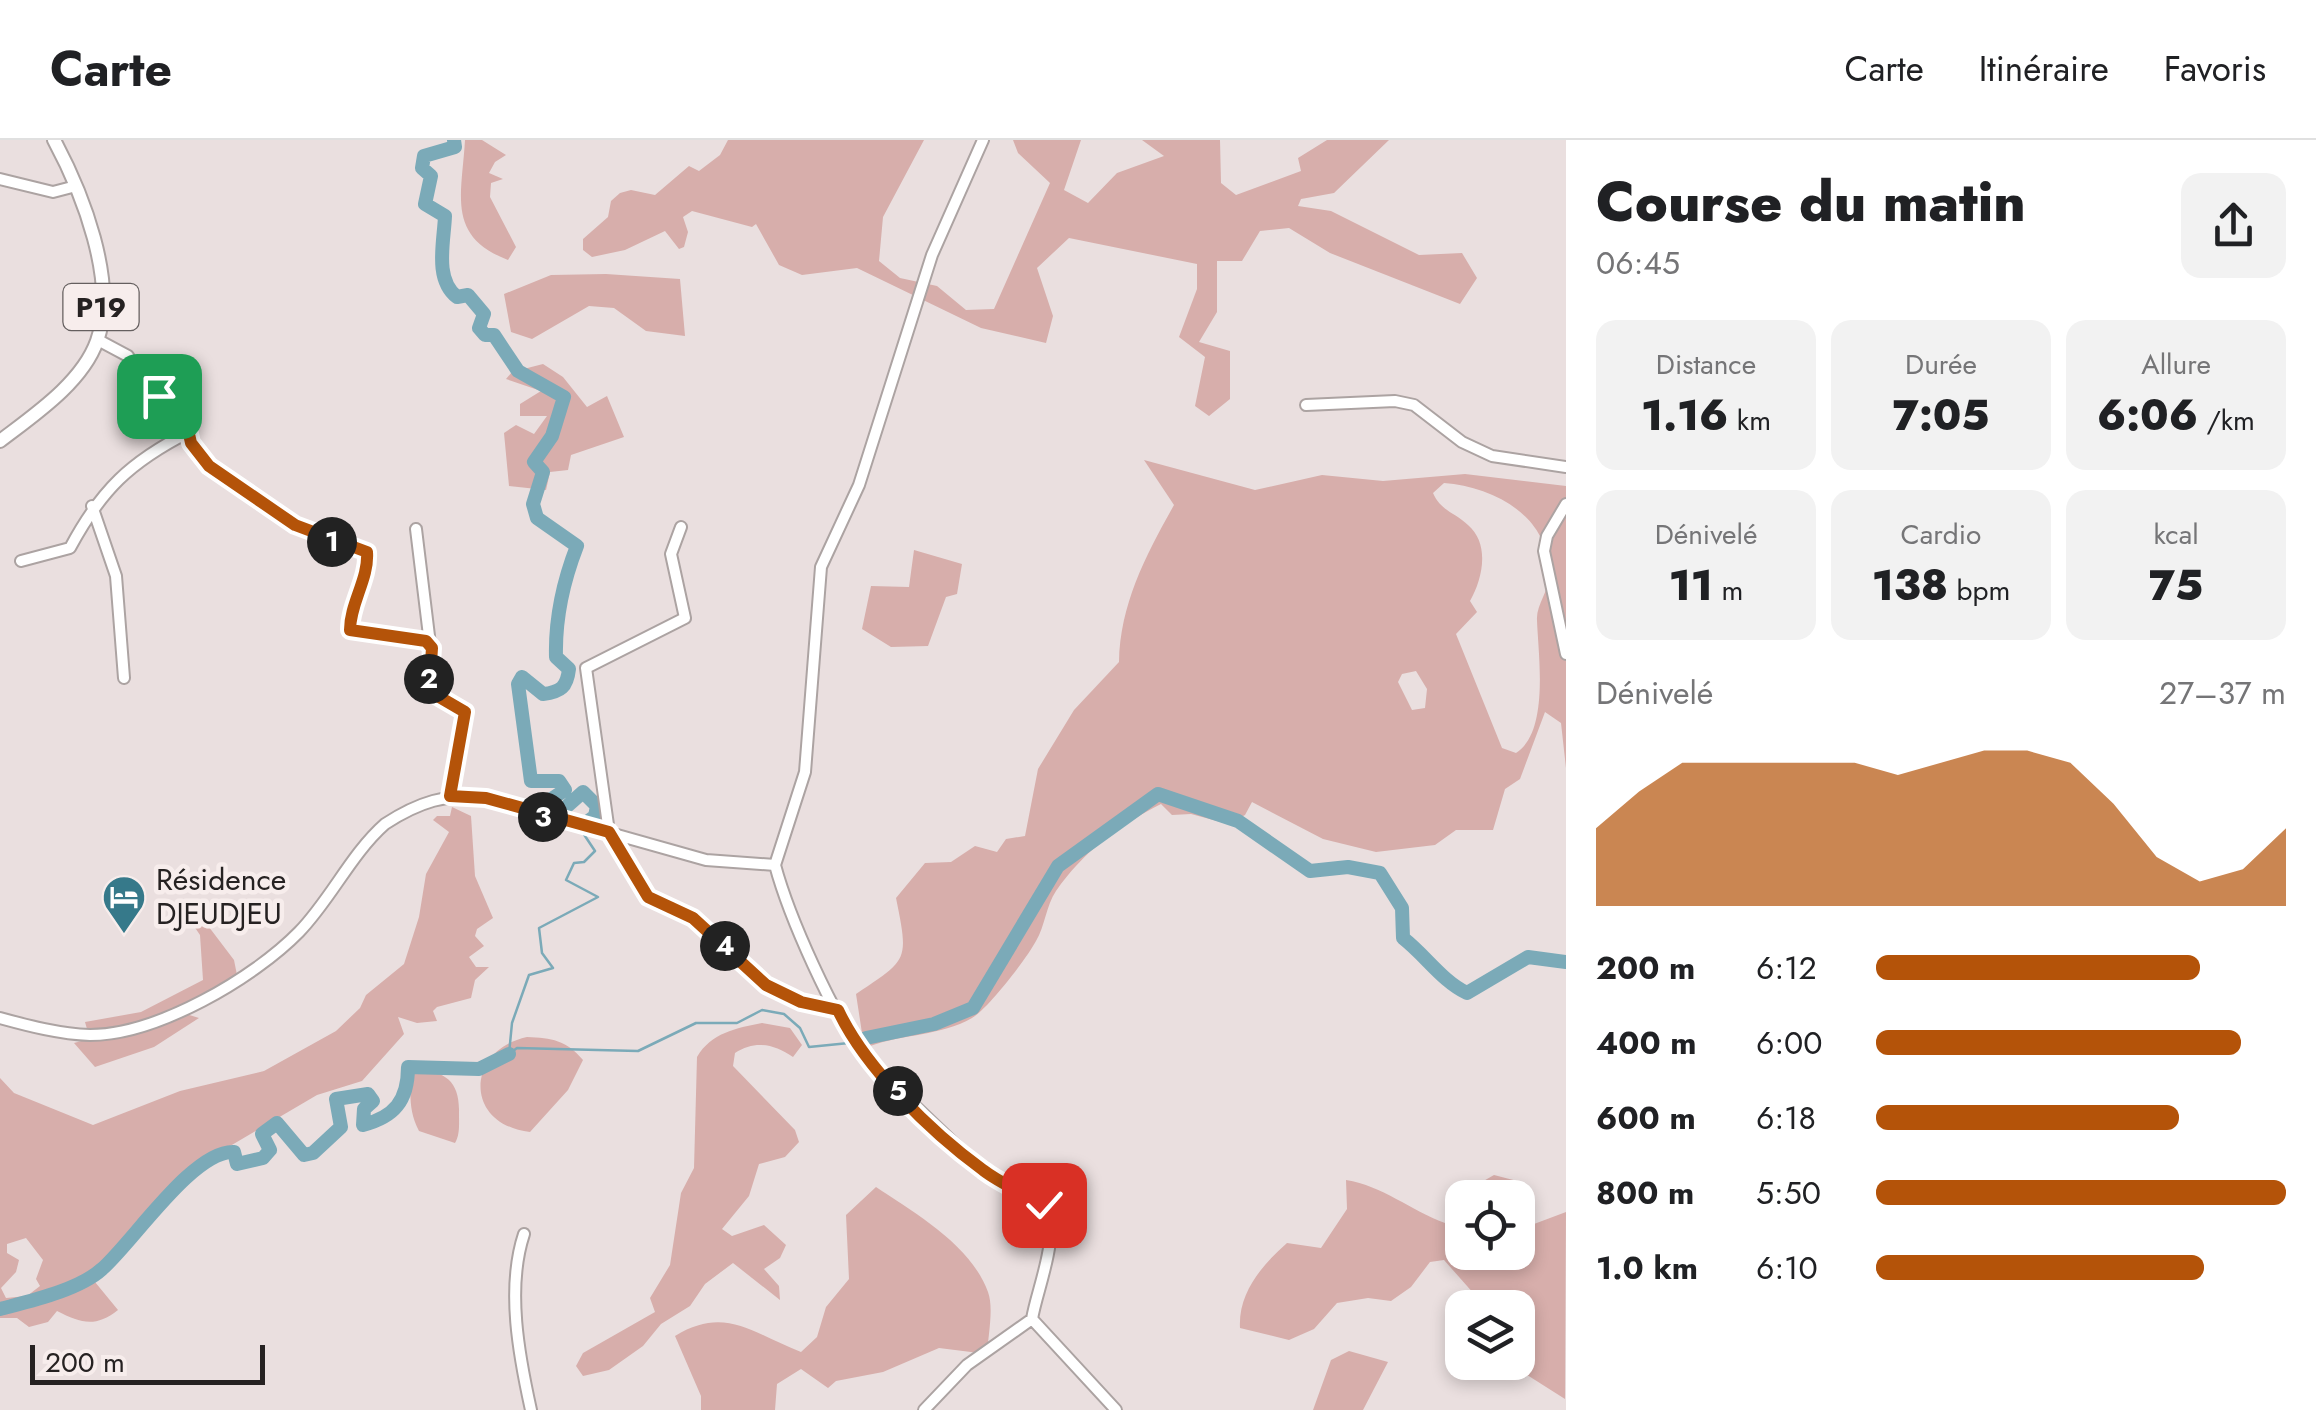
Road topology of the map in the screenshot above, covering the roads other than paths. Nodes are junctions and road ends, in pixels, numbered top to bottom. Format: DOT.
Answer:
graph roads {
  1 [pos="54,140"];
  2 [pos="983,140"];
  3 [pos="0,178"];
  4 [pos="76,186"];
  5 [pos="98,340"];
  6 [pos="1306,405"];
  7 [pos="189,432"];
  8 [pos="0,441"];
  9 [pos="1566,467"];
  10 [pos="1566,504"];
  11 [pos="92,506"];
  12 [pos="681,527"];
  13 [pos="416,529"];
  14 [pos="21,561"];
  15 [pos="430,644"];
  16 [pos="1566,654"];
  17 [pos="124,678"];
  18 [pos="450,796"];
  19 [pos="609,832"];
  20 [pos="774,865"];
  21 [pos="838,1010"];
  22 [pos="0,1018"];
  23 [pos="524,1234"];
  24 [pos="1032,1319"];
  25 [pos="531,1410"];
  26 [pos="924,1410"];
  27 [pos="1116,1410"];
  1 -- 4 [label="main road, P19"];
  2 -- 20 [label="street"];
  3 -- 4 [label="street"];
  4 -- 5 [label="main road, P19"];
  5 -- 7 [label="street"];
  5 -- 8 [label="main road, P19"];
  6 -- 9 [label="street"];
  7 -- 11 [label="street"];
  7 -- 15 [label="street"];
  10 -- 16 [label="street"];
  11 -- 14 [label="street"];
  11 -- 17 [label="street"];
  12 -- 19 [label="street"];
  13 -- 15 [label="street"];
  15 -- 18 [label="street"];
  18 -- 19 [label="street"];
  18 -- 22 [label="street"];
  19 -- 20 [label="street"];
  19 -- 21 [label="street"];
  20 -- 21 [label="street"];
  21 -- 24 [label="street"];
  23 -- 25 [label="street"];
  24 -- 26 [label="street"];
  24 -- 27 [label="street"];
}
